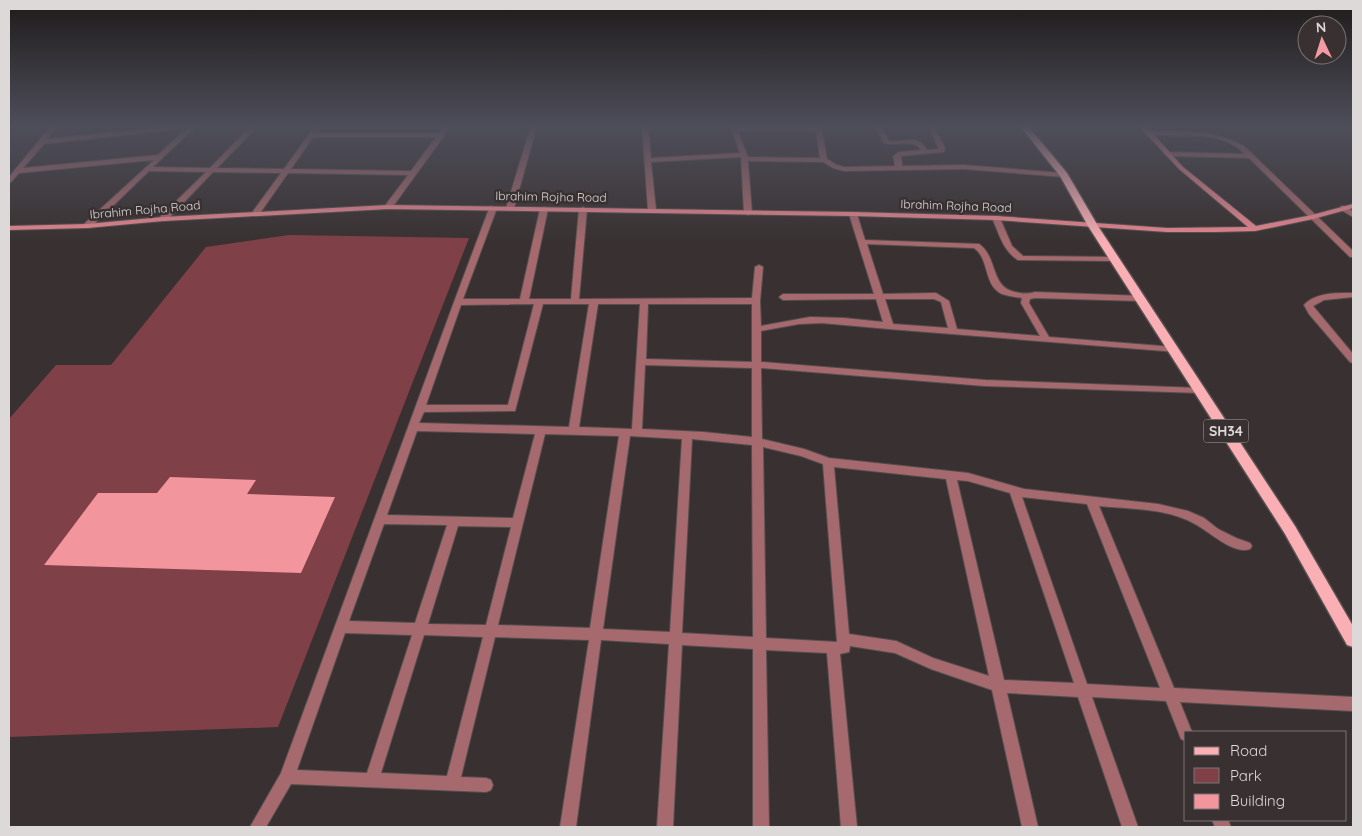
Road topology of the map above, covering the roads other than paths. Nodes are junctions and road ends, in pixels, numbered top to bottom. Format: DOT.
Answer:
graph roads {
  1 [pos="23,165"];
  2 [pos="83,165"];
  3 [pos="152,165"];
  4 [pos="217,165"];
  5 [pos="289,165"];
  6 [pos="419,165"];
  7 [pos="523,165"];
  8 [pos="649,165"];
  9 [pos="745,165"];
  10 [pos="832,165"];
  11 [pos="898,165"];
  12 [pos="1056,165"];
  13 [pos="1180,165"];
  14 [pos="1261,165"];
  15 [pos="899,168"];
  16 [pos="148,169"];
  17 [pos="212,170"];
  18 [pos="285,171"];
  19 [pos="17,172"];
  20 [pos="413,173"];
  21 [pos="1064,175"];
  22 [pos="9,181"];
  23 [pos="1353,206"];
  24 [pos="388,207"];
  25 [pos="494,208"];
  26 [pos="510,208"];
  27 [pos="1344,208"];
  28 [pos="544,209"];
  29 [pos="583,209"];
  30 [pos="652,210"];
  31 [pos="748,212"];
  32 [pos="255,214"];
  33 [pos="852,214"];
  34 [pos="1353,215"];
  35 [pos="1312,217"];
  36 [pos="996,218"];
  37 [pos="163,219"];
  38 [pos="87,226"];
  39 [pos="1093,226"];
  40 [pos="9,228"];
  41 [pos="1255,229"];
  42 [pos="862,242"];
  43 [pos="1353,255"];
  44 [pos="1115,259"];
  45 [pos="759,267"];
  46 [pos="878,295"];
  47 [pos="1353,295"];
  48 [pos="783,297"];
  49 [pos="1026,297"];
  50 [pos="1140,298"];
  51 [pos="644,301"];
  52 [pos="756,301"];
  53 [pos="458,302"];
  54 [pos="524,302"];
  55 [pos="539,302"];
  56 [pos="575,302"];
  57 [pos="594,302"];
  58 [pos="889,326"];
  59 [pos="757,329"];
  60 [pos="953,331"];
  61 [pos="1046,339"];
  62 [pos="1174,350"];
  63 [pos="1353,360"];
  64 [pos="641,362"];
  65 [pos="757,365"];
  66 [pos="1199,391"];
  67 [pos="420,408"];
  68 [pos="413,427"];
  69 [pos="541,430"];
  70 [pos="573,431"];
  71 [pos="631,432"];
  72 [pos="687,436"];
  73 [pos="758,440"];
  74 [pos="828,462"];
  75 [pos="951,476"];
  76 [pos="1014,490"];
  77 [pos="1091,500"];
  78 [pos="380,519"];
  79 [pos="454,521"];
  80 [pos="517,523"];
  81 [pos="1246,546"];
  82 [pos="341,627"];
  83 [pos="420,629"];
  84 [pos="490,631"];
  85 [pos="596,634"];
  86 [pos="676,638"];
  87 [pos="1353,640"];
  88 [pos="759,643"];
  89 [pos="838,643"];
  90 [pos="998,686"];
  91 [pos="1084,691"];
  92 [pos="1170,695"];
  93 [pos="1353,704"];
  94 [pos="1185,731"];
  95 [pos="287,777"];
  96 [pos="372,780"];
  97 [pos="452,784"];
  98 [pos="486,785"];
  99 [pos="258,827"];
  100 [pos="568,827"];
  101 [pos="665,827"];
  102 [pos="761,827"];
  103 [pos="850,827"];
  104 [pos="1030,827"];
  105 [pos="1130,827"];
  1 -- 19 [label="street"];
  2 -- 19 [label="street"];
  3 -- 16 [label="street"];
  4 -- 17 [label="street"];
  5 -- 18 [label="street"];
  6 -- 20 [label="street"];
  7 -- 26 [label="street"];
  8 -- 30 [label="street"];
  9 -- 31 [label="street"];
  10 -- 15 [label="street"];
  11 -- 15 [label="street"];
  12 -- 21 [label="main road, SH34"];
  13 -- 41 [label="street"];
  14 -- 35 [label="street"];
  15 -- 21 [label="street"];
  16 -- 17 [label="street"];
  16 -- 38 [label="street"];
  17 -- 18 [label="street"];
  17 -- 37 [label="street"];
  18 -- 20 [label="street"];
  18 -- 32 [label="street"];
  19 -- 22 [label="street"];
  20 -- 24 [label="street"];
  21 -- 39 [label="main road, SH34"];
  23 -- 27 [label="street, Ibrahim Rojha Road"];
  24 -- 25 [label="street, Ibrahim Rojha Road"];
  24 -- 32 [label="street, Ibrahim Rojha Road"];
  25 -- 26 [label="street, Ibrahim Rojha Road"];
  25 -- 53 [label="street"];
  26 -- 28 [label="street, Ibrahim Rojha Road"];
  27 -- 34 [label="street"];
  27 -- 35 [label="street, Ibrahim Rojha Road"];
  28 -- 29 [label="street, Ibrahim Rojha Road"];
  28 -- 54 [label="street"];
  29 -- 30 [label="street, Ibrahim Rojha Road"];
  29 -- 56 [label="street"];
  30 -- 31 [label="street, Ibrahim Rojha Road"];
  31 -- 33 [label="street, Ibrahim Rojha Road"];
  32 -- 37 [label="street, Ibrahim Rojha Road"];
  33 -- 36 [label="street, Ibrahim Rojha Road"];
  33 -- 42 [label="street"];
  35 -- 41 [label="street, Ibrahim Rojha Road"];
  35 -- 43 [label="street"];
  36 -- 39 [label="street, Ibrahim Rojha Road"];
  36 -- 44 [label="street"];
  37 -- 38 [label="street, Ibrahim Rojha Road"];
  38 -- 40 [label="street, Ibrahim Rojha Road"];
  39 -- 41 [label="street, Ibrahim Rojha Road"];
  39 -- 44 [label="main road, SH34"];
  42 -- 46 [label="street"];
  42 -- 49 [label="street"];
  44 -- 50 [label="main road, SH34"];
  45 -- 52 [label="street"];
  46 -- 48 [label="street"];
  46 -- 58 [label="street"];
  46 -- 60 [label="street"];
  47 -- 63 [label="street"];
  49 -- 50 [label="street"];
  49 -- 61 [label="street"];
  50 -- 62 [label="main road, SH34"];
  51 -- 52 [label="street"];
  51 -- 57 [label="street"];
  51 -- 64 [label="street"];
  52 -- 59 [label="street"];
  53 -- 54 [label="street"];
  53 -- 67 [label="street"];
  54 -- 55 [label="street"];
  55 -- 56 [label="street"];
  55 -- 67 [label="street"];
  56 -- 57 [label="street"];
  57 -- 70 [label="street"];
  58 -- 59 [label="street"];
  58 -- 60 [label="street"];
  59 -- 65 [label="street"];
  60 -- 61 [label="street"];
  61 -- 62 [label="street"];
  62 -- 66 [label="main road, SH34"];
  64 -- 65 [label="street"];
  64 -- 71 [label="street"];
  65 -- 66 [label="street"];
  65 -- 73 [label="street"];
  66 -- 87 [label="main road, SH34"];
  67 -- 68 [label="street"];
  68 -- 69 [label="street"];
  68 -- 78 [label="street"];
  69 -- 70 [label="street"];
  69 -- 80 [label="street"];
  70 -- 71 [label="street"];
  71 -- 72 [label="street"];
  71 -- 85 [label="street"];
  72 -- 73 [label="street"];
  72 -- 86 [label="street"];
  73 -- 74 [label="street"];
  73 -- 88 [label="street"];
  74 -- 75 [label="street"];
  74 -- 89 [label="street"];
  75 -- 76 [label="street"];
  75 -- 90 [label="street"];
  76 -- 77 [label="street"];
  76 -- 91 [label="street"];
  77 -- 81 [label="street"];
  77 -- 92 [label="street"];
  78 -- 79 [label="street"];
  78 -- 82 [label="street"];
  79 -- 80 [label="street"];
  79 -- 83 [label="street"];
  80 -- 84 [label="street"];
  82 -- 83 [label="street"];
  82 -- 95 [label="street"];
  83 -- 84 [label="street"];
  83 -- 96 [label="street"];
  84 -- 85 [label="street"];
  84 -- 97 [label="street"];
  85 -- 86 [label="street"];
  85 -- 100 [label="street"];
  86 -- 88 [label="street"];
  86 -- 101 [label="street"];
  88 -- 89 [label="street"];
  88 -- 102 [label="street"];
  89 -- 90 [label="street"];
  89 -- 103 [label="street"];
  90 -- 91 [label="street"];
  90 -- 104 [label="street"];
  91 -- 92 [label="street"];
  91 -- 105 [label="street"];
  92 -- 93 [label="street"];
  92 -- 94 [label="street"];
  95 -- 96 [label="street"];
  95 -- 99 [label="street"];
  96 -- 97 [label="street"];
  97 -- 98 [label="street"];
}
